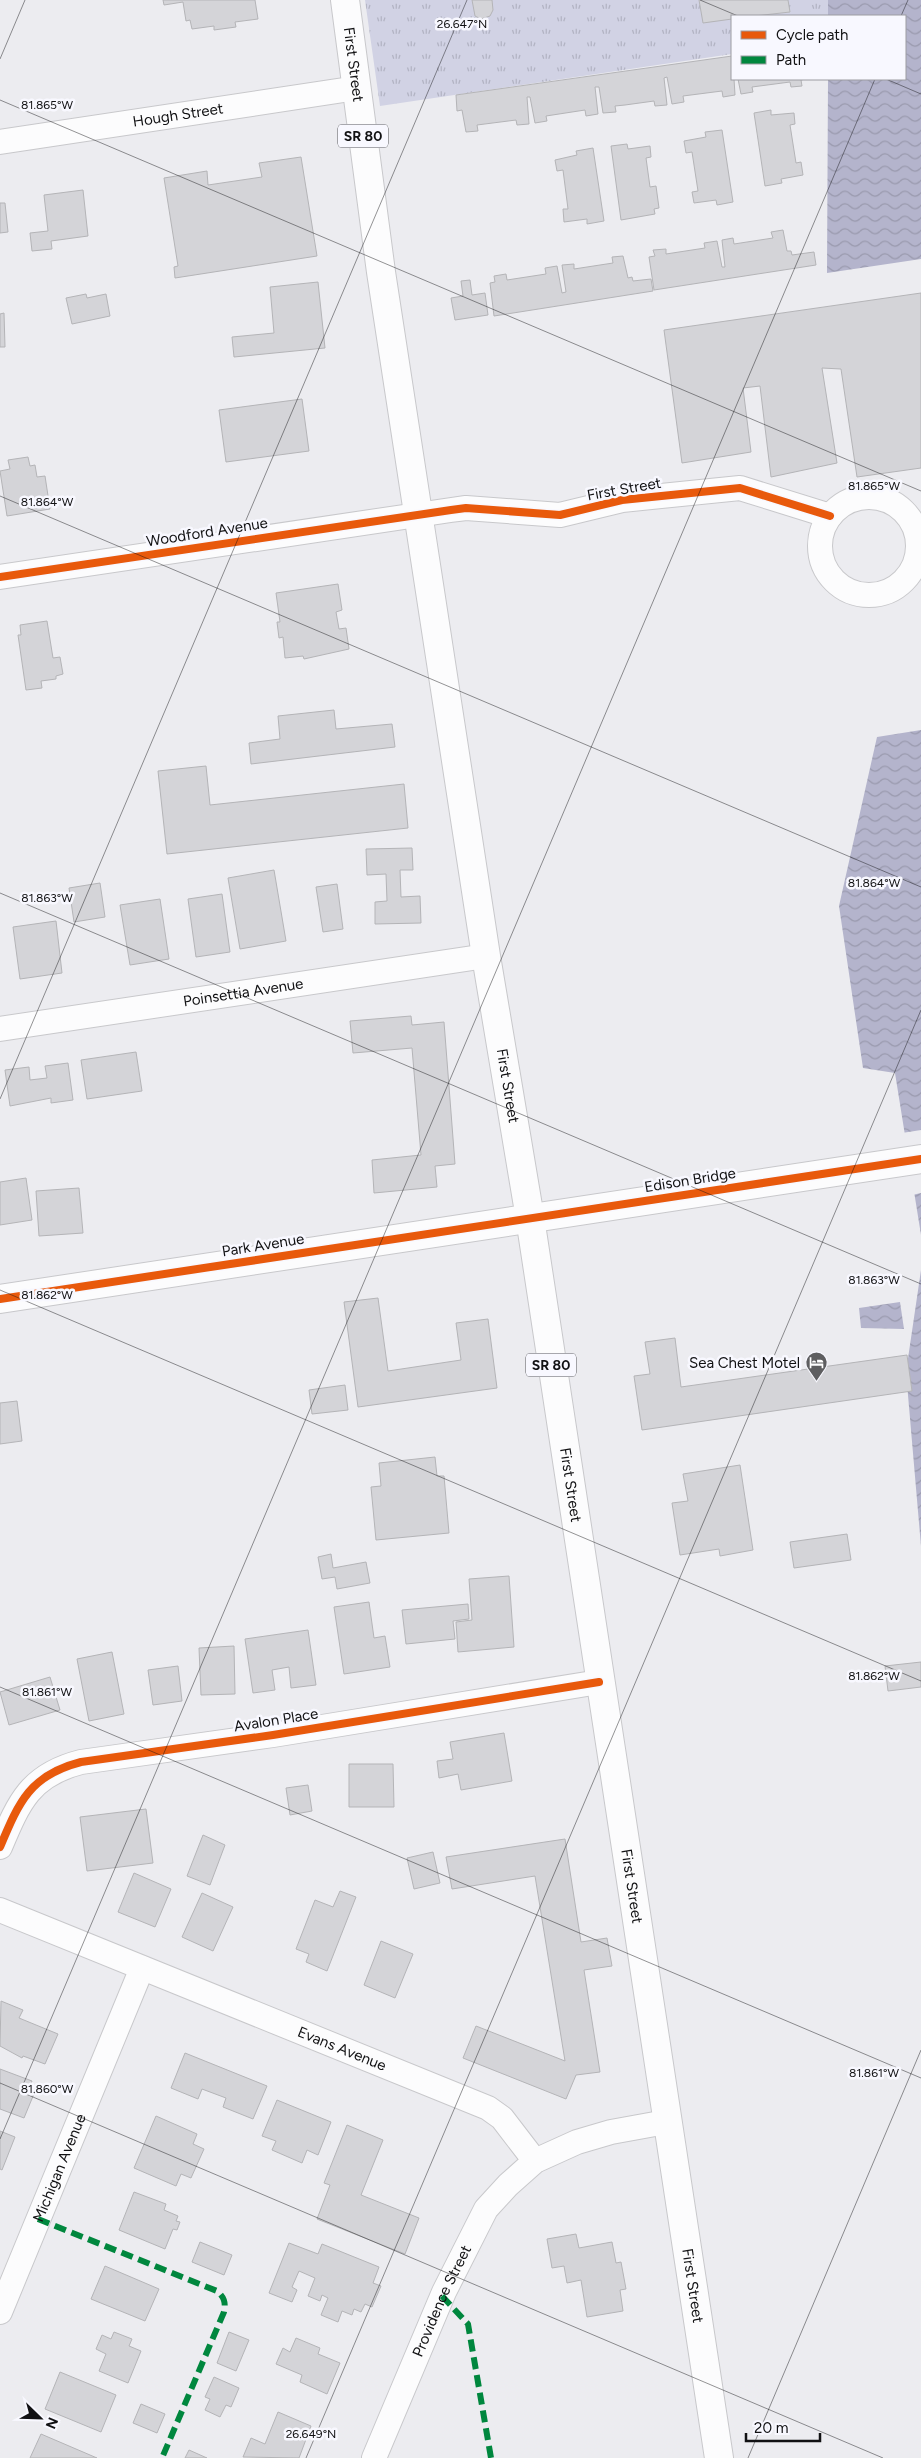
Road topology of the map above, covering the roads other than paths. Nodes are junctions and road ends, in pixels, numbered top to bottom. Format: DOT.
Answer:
graph roads {
  1 [pos="345,0"];
  2 [pos="357,88"];
  3 [pos="0,142"];
  4 [pos="419,514"];
  5 [pos="830,516"];
  6 [pos="0,577"];
  7 [pos="486,956"];
  8 [pos="0,1029"];
  9 [pos="921,1160"];
  10 [pos="530,1218"];
  11 [pos="0,1299"];
  12 [pos="599,1682"];
  13 [pos="0,1847"];
  14 [pos="0,1910"];
  15 [pos="142,1968"];
  16 [pos="666,2122"];
  17 [pos="535,2162"];
  18 [pos="0,2312"];
  19 [pos="374,2458"];
  20 [pos="719,2458"];
  1 -- 2 [label="main road, First Street / SR 80"];
  2 -- 3 [label="street, Hough Street"];
  2 -- 4 [label="main road, First Street / SR 80"];
  4 -- 5 [label="street, First Street"];
  4 -- 6 [label="street, Woodford Avenue"];
  4 -- 7 [label="main road, First Street / SR 80"];
  5 -- 5 [label="street"];
  7 -- 8 [label="street, Poinsettia Avenue"];
  7 -- 10 [label="main road, First Street / SR 80"];
  9 -- 10 [label="main road, Edison Bridge"];
  10 -- 11 [label="main road, Park Avenue"];
  10 -- 12 [label="main road, First Street / SR 80"];
  12 -- 13 [label="street, Avalon Place"];
  12 -- 16 [label="main road, First Street / SR 80"];
  14 -- 15 [label="street, Evans Avenue"];
  15 -- 17 [label="street, Evans Avenue"];
  15 -- 18 [label="street, Michigan Avenue"];
  16 -- 17 [label="street"];
  16 -- 20 [label="main road, First Street / SR 80"];
  17 -- 19 [label="street, Providence Street"];
}
